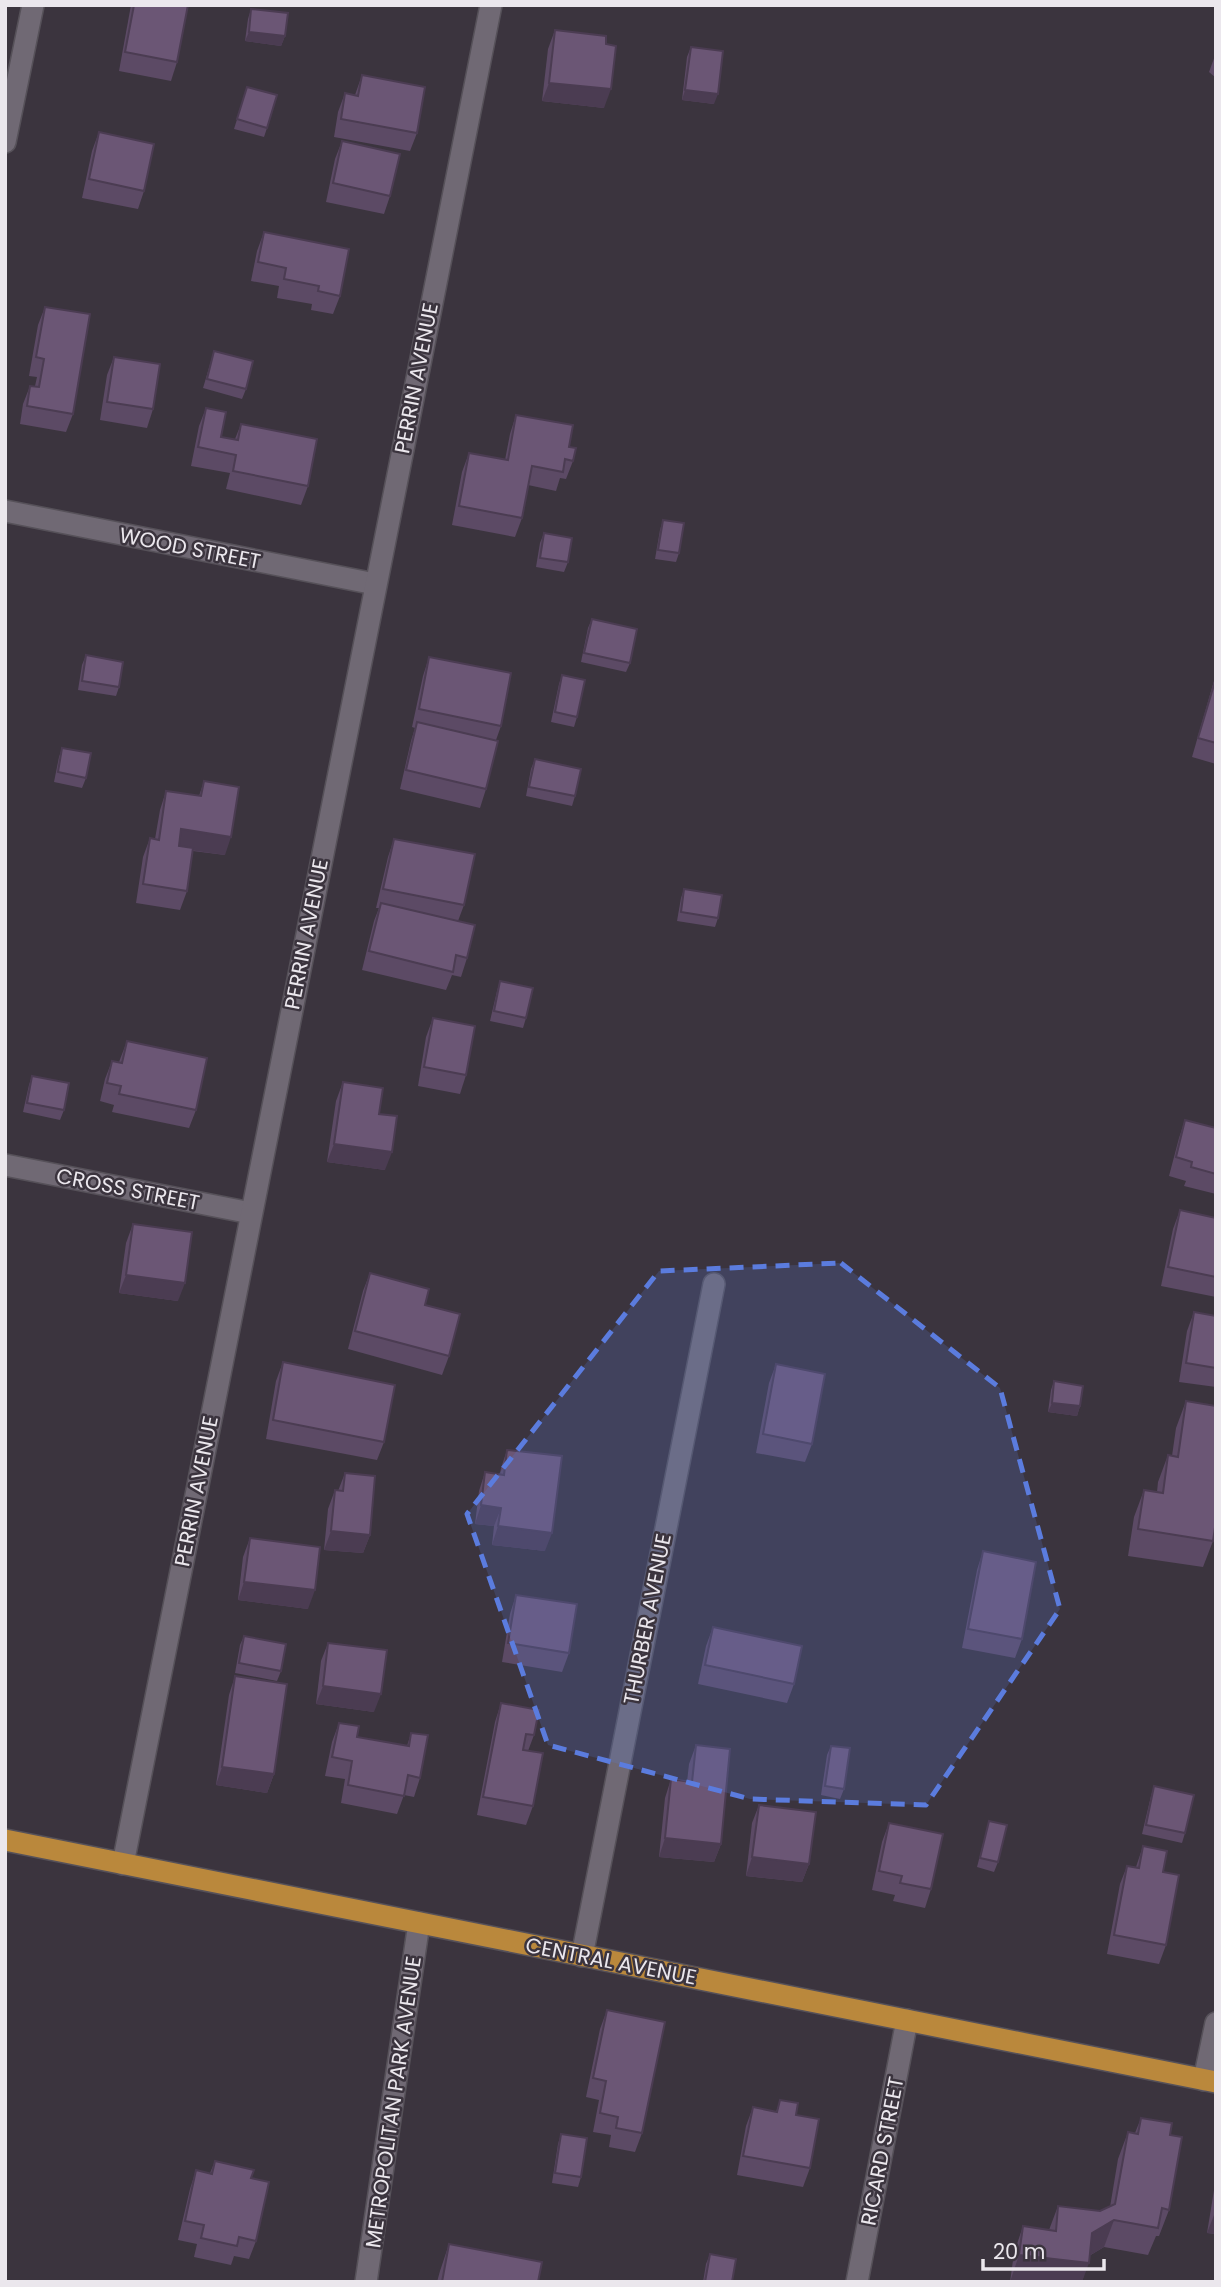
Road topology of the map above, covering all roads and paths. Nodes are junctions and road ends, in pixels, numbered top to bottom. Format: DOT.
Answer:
graph roads {
  1 [pos="33,5"];
  2 [pos="491,5"];
  3 [pos="5,142"];
  4 [pos="5,512"];
  5 [pos="376,584"];
  6 [pos="5,1165"];
  7 [pos="251,1213"];
  8 [pos="714,1284"];
  9 [pos="5,1840"];
  10 [pos="122,1864"];
  11 [pos="419,1923"];
  12 [pos="582,1956"];
  13 [pos="907,2020"];
  14 [pos="1216,2022"];
  15 [pos="1210,2081"];
  16 [pos="366,2282"];
  17 [pos="857,2282"];
  1 -- 3 [label="street"];
  2 -- 5 [label="street, PERRIN AVENUE"];
  4 -- 5 [label="street, WOOD STREET"];
  5 -- 7 [label="street, PERRIN AVENUE"];
  6 -- 7 [label="street, CROSS STREET"];
  7 -- 10 [label="street, PERRIN AVENUE"];
  8 -- 12 [label="street, THURBER AVENUE"];
  9 -- 10 [label="main road, CENTRAL AVENUE"];
  10 -- 11 [label="main road, CENTRAL AVENUE"];
  11 -- 12 [label="main road, CENTRAL AVENUE"];
  11 -- 16 [label="street, METROPOLITAN PARK AVENUE"];
  12 -- 13 [label="main road, CENTRAL AVENUE"];
  13 -- 15 [label="main road, CENTRAL AVENUE"];
  13 -- 17 [label="street, RICARD STREET"];
  14 -- 15 [label="street"];
}
